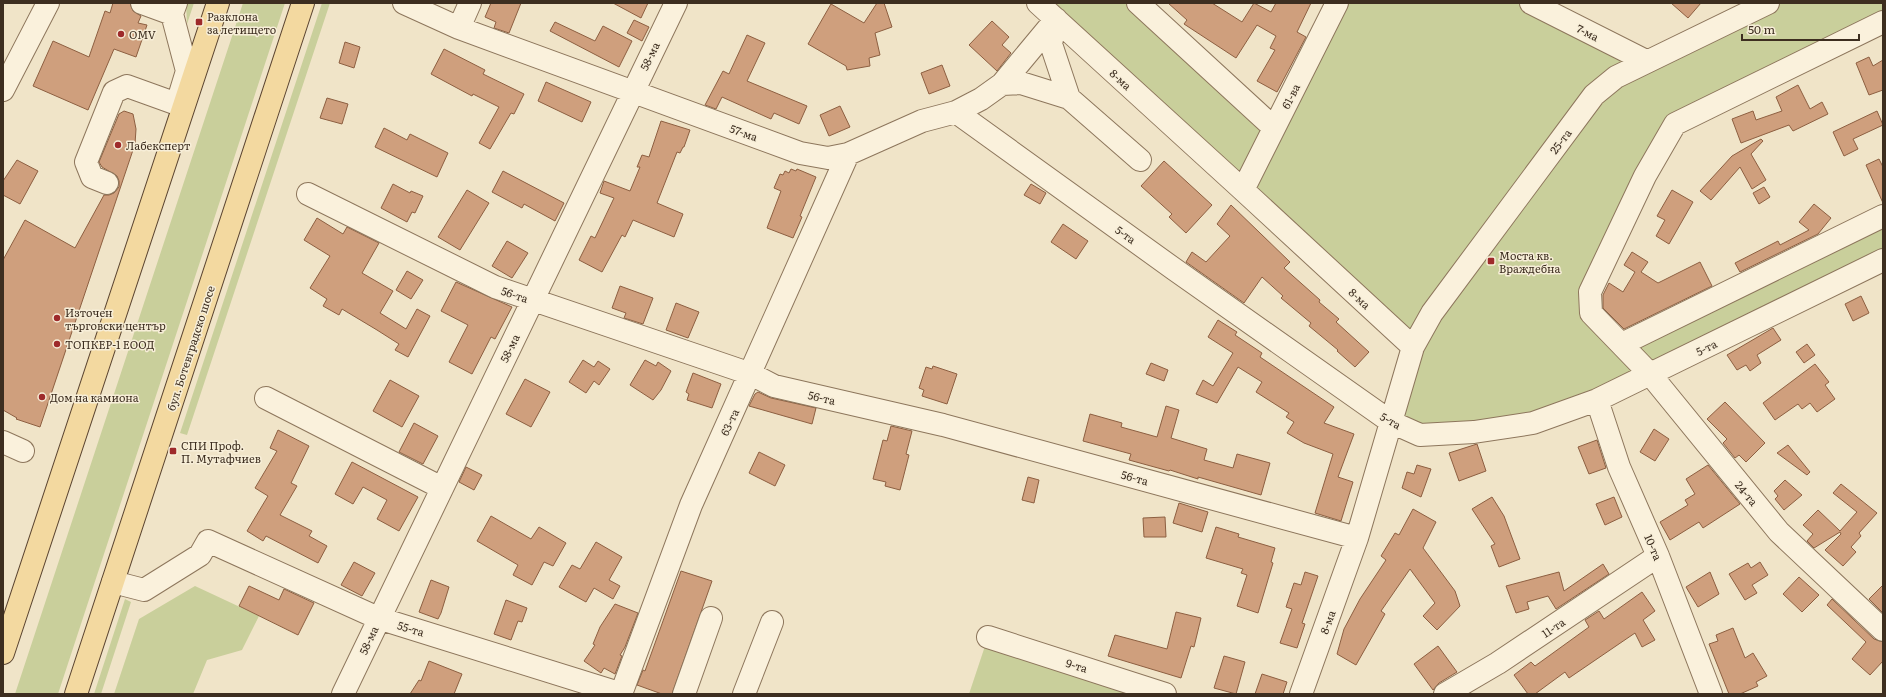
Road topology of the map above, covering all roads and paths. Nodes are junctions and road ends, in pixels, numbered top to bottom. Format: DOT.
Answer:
graph roads {
  1 [pos="48,3"];
  2 [pos="142,3"];
  3 [pos="218,3"];
  4 [pos="303,3"];
  5 [pos="404,3"];
  6 [pos="470,3"];
  7 [pos="676,3"];
  8 [pos="1038,3"];
  9 [pos="1138,3"];
  10 [pos="1337,3"];
  11 [pos="1531,3"];
  12 [pos="1768,3"];
  13 [pos="174,8"];
  14 [pos="1056,19"];
  15 [pos="1883,22"];
  16 [pos="459,28"];
  17 [pos="1646,61"];
  18 [pos="1002,84"];
  19 [pos="3,90"];
  20 [pos="632,91"];
  21 [pos="1069,98"];
  22 [pos="177,104"];
  23 [pos="956,112"];
  24 [pos="1274,128"];
  25 [pos="848,154"];
  26 [pos="168,155"];
  27 [pos="1140,160"];
  28 [pos="107,183"];
  29 [pos="1243,190"];
  30 [pos="308,194"];
  31 [pos="1883,216"];
  32 [pos="1883,260"];
  33 [pos="532,300"];
  34 [pos="1622,344"];
  35 [pos="1413,348"];
  36 [pos="751,374"];
  37 [pos="1650,374"];
  38 [pos="266,398"];
  39 [pos="1597,400"];
  40 [pos="1391,422"];
  41 [pos="3,442"];
  42 [pos="23,451"];
  43 [pos="442,488"];
  44 [pos="1357,538"];
  45 [pos="1658,556"];
  46 [pos="113,582"];
  47 [pos="378,618"];
  48 [pos="711,618"];
  49 [pos="772,622"];
  50 [pos="1883,630"];
  51 [pos="988,637"];
  52 [pos="3,653"];
  53 [pos="76,694"];
  54 [pos="342,694"];
  55 [pos="621,694"];
  56 [pos="684,694"];
  57 [pos="744,694"];
  58 [pos="1165,694"];
  59 [pos="1301,694"];
  60 [pos="1445,694"];
  61 [pos="1711,694"];
  1 -- 19 [label="street"];
  2 -- 13 [label="street"];
  3 -- 26 [label="main road"];
  4 -- 46 [label="main road, бул. Ботевградско шосе"];
  5 -- 16 [label="street, 57-ма"];
  6 -- 16 [label="street"];
  7 -- 20 [label="street, 58-ма"];
  8 -- 14 [label="street, 8-ма"];
  9 -- 24 [label="street"];
  10 -- 24 [label="street, 61-ва"];
  11 -- 17 [label="street, 7-ма"];
  12 -- 17 [label="street, 25-та"];
  13 -- 22 [label="street"];
  14 -- 18 [label="street, 57-ма"];
  14 -- 21 [label="street"];
  14 -- 29 [label="street, 8-ма"];
  15 -- 34 [label="street"];
  16 -- 20 [label="street, 57-ма"];
  17 -- 35 [label="street, 25-та"];
  18 -- 21 [label="street"];
  18 -- 23 [label="street, 57-ма"];
  20 -- 25 [label="street, 57-ма"];
  20 -- 33 [label="street, 58-ма"];
  21 -- 27 [label="street"];
  22 -- 26 [label="street"];
  22 -- 28 [label="street"];
  23 -- 25 [label="street, 57-ма"];
  23 -- 40 [label="street, 5-та"];
  24 -- 29 [label="street, 61-ва"];
  25 -- 36 [label="street, 63-та"];
  26 -- 52 [label="main road"];
  29 -- 35 [label="street, 8-ма"];
  30 -- 33 [label="street, 56-та"];
  31 -- 34 [label="street"];
  32 -- 37 [label="street, 5-та"];
  33 -- 36 [label="street, 56-та"];
  33 -- 43 [label="street, 58-ма"];
  34 -- 37 [label="street, 24-та"];
  35 -- 40 [label="street, 8-ма"];
  36 -- 44 [label="street, 56-та"];
  36 -- 55 [label="street, 63-та"];
  37 -- 39 [label="street, 5-та"];
  37 -- 50 [label="street, 24-та"];
  38 -- 43 [label="street"];
  39 -- 40 [label="street, 5-та"];
  39 -- 45 [label="street, 10-та"];
  40 -- 44 [label="street, 8-ма"];
  41 -- 42 [label="street"];
  43 -- 47 [label="street, 58-ма"];
  44 -- 59 [label="street, 8-ма"];
  45 -- 60 [label="street, 11-та"];
  45 -- 61 [label="street, 10-та"];
  46 -- 47 [label="street, 55-та"];
  46 -- 53 [label="main road, бул. Ботевградско шосе"];
  47 -- 54 [label="street, 58-ма"];
  47 -- 55 [label="street, 55-та"];
  48 -- 56 [label="street"];
  49 -- 57 [label="street"];
  51 -- 58 [label="street, 9-та"];
}
